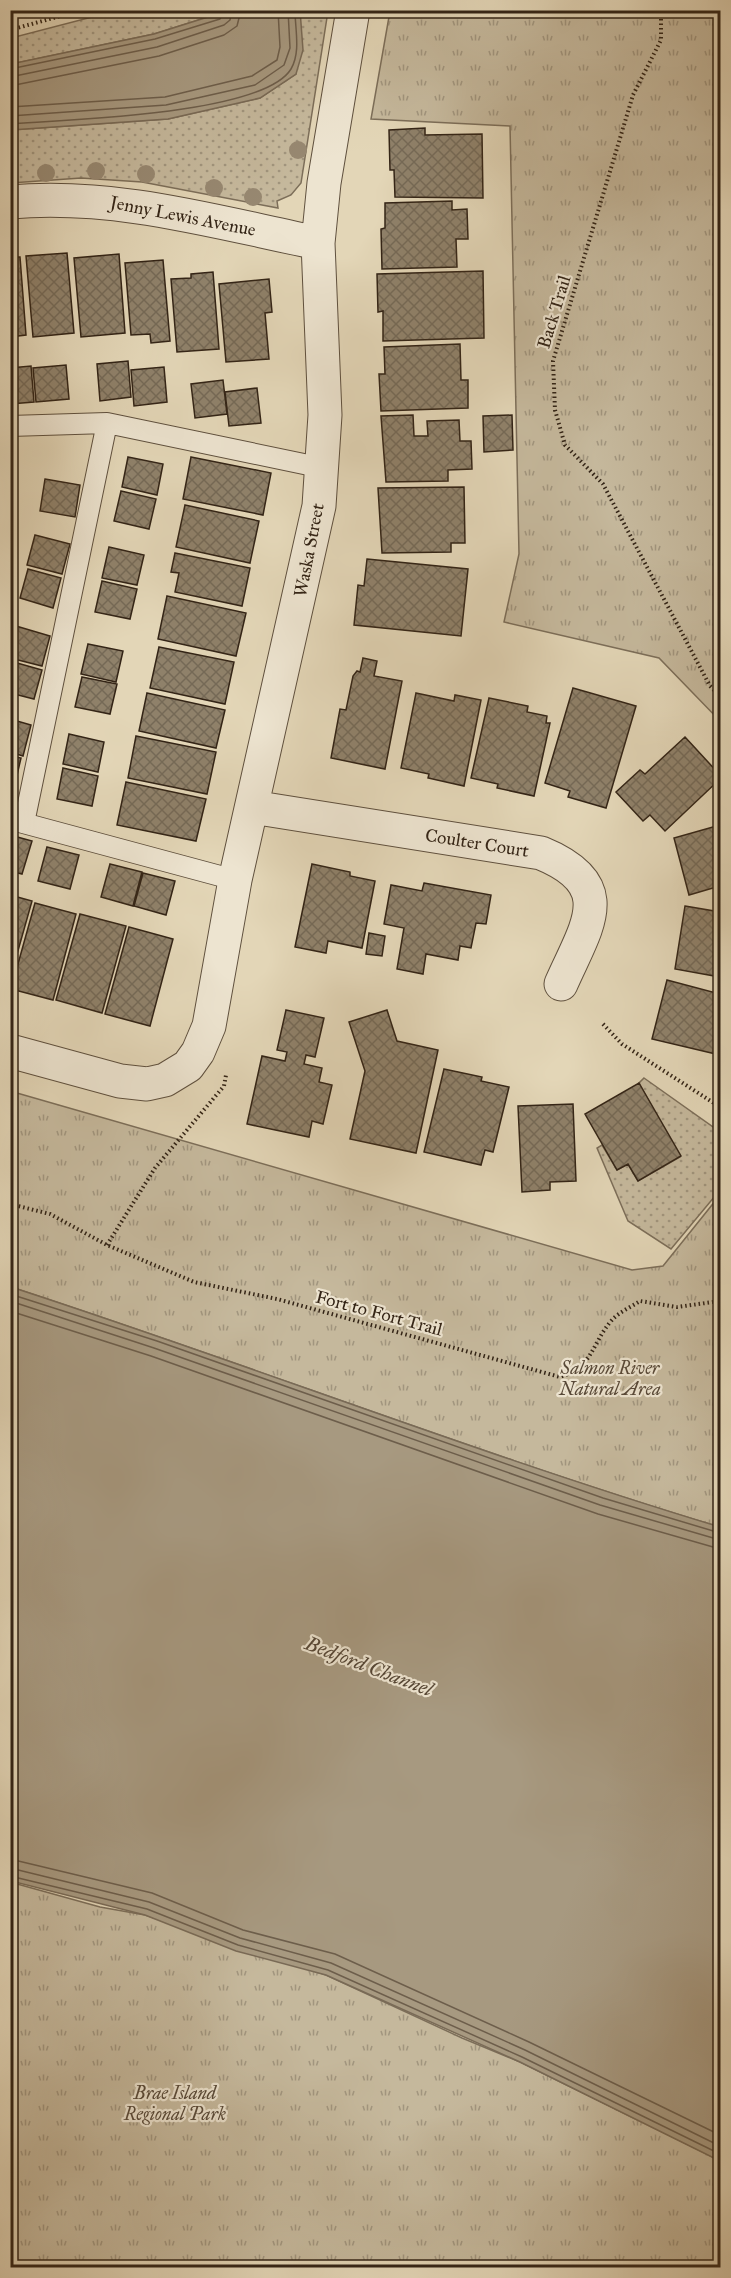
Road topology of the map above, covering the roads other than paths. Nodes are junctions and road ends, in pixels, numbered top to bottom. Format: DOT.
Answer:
graph roads {
  1 [pos="354,10"];
  2 [pos="10,202"];
  3 [pos="318,243"];
  4 [pos="107,423"];
  5 [pos="10,426"];
  6 [pos="322,468"];
  7 [pos="252,807"];
  8 [pos="17,821"];
  9 [pos="236,880"];
  10 [pos="561,984"];
  11 [pos="10,1051"];
  1 -- 3 [label="street, Waska Street"];
  2 -- 3 [label="street, Jenny Lewis Avenue"];
  3 -- 6 [label="street, Waska Street"];
  4 -- 5 [label="lane"];
  4 -- 6 [label="lane"];
  4 -- 8 [label="lane"];
  6 -- 7 [label="street, Waska Street"];
  7 -- 9 [label="street, Waska Street"];
  7 -- 10 [label="street, Coulter Court"];
  8 -- 9 [label="lane"];
  9 -- 11 [label="street, Waska Street"];
}
